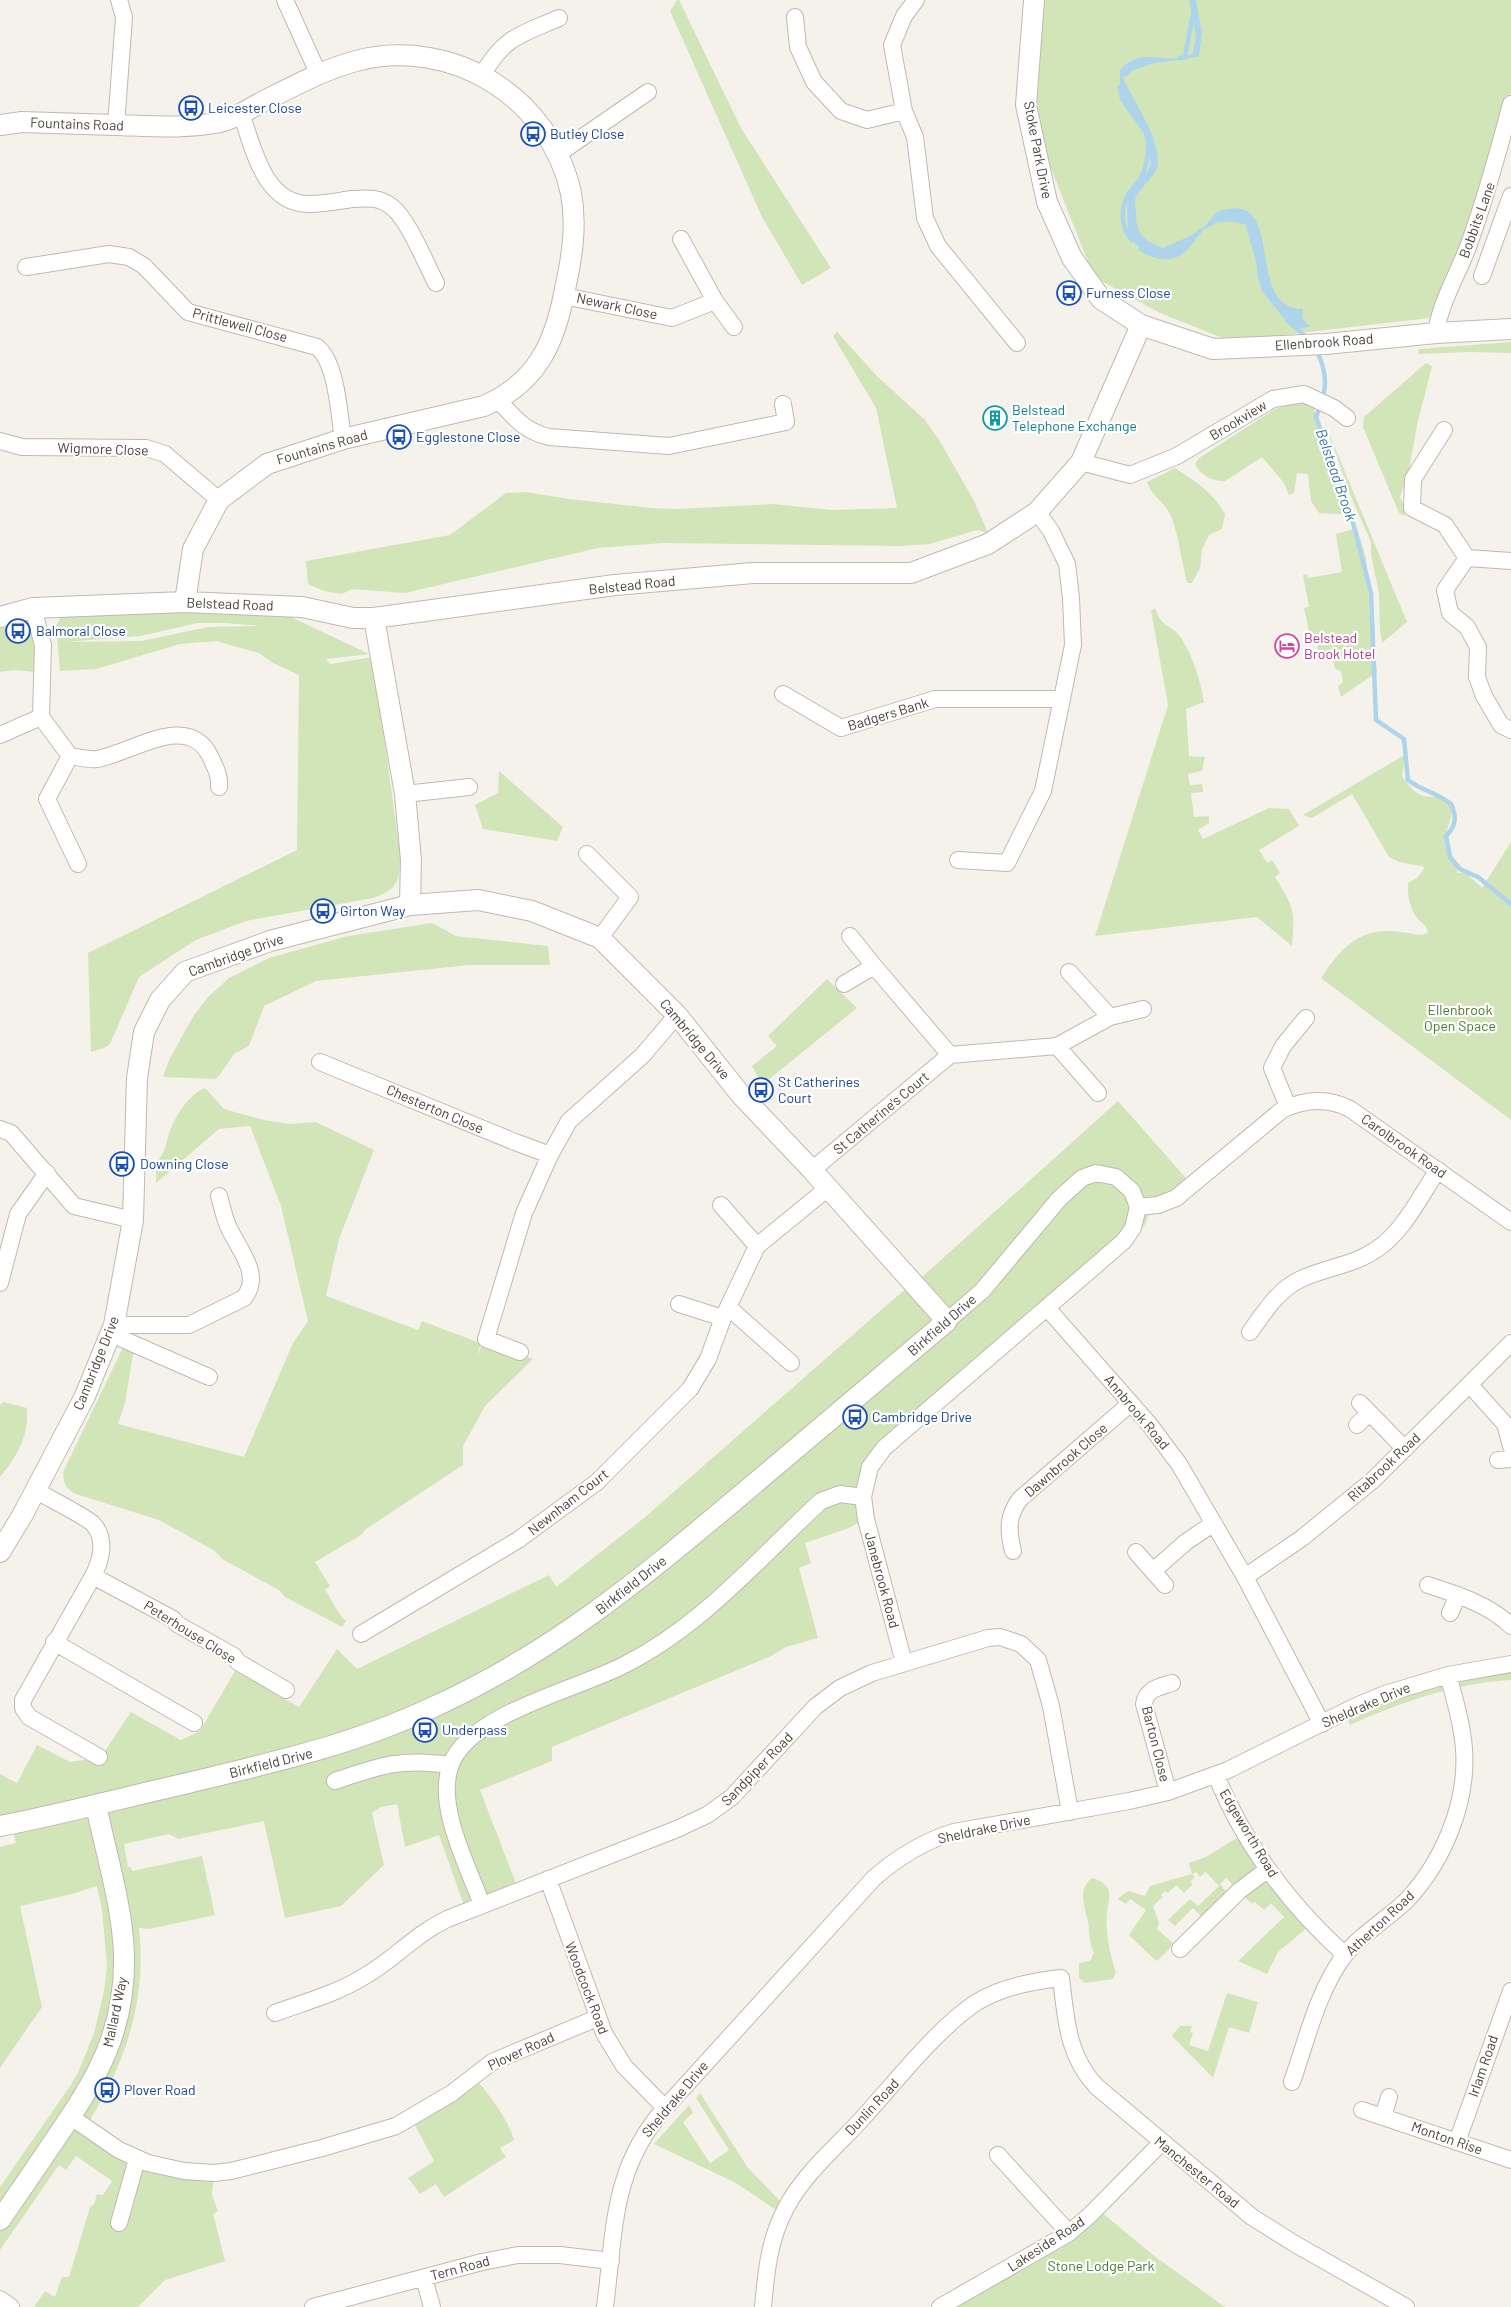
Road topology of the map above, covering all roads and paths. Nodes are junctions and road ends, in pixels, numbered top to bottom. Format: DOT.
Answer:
graph roads {
  1 [pos="119,0"];
  2 [pos="285,0"];
  3 [pos="916,0"];
  4 [pos="1034,0"];
  5 [pos="795,17"];
  6 [pos="559,18"];
  7 [pos="318,73"];
  8 [pos="482,75"];
  9 [pos="648,92"];
  10 [pos="1511,104"];
  11 [pos="904,110"];
  12 [pos="241,113"];
  13 [pos="0,125"];
  14 [pos="116,125"];
  15 [pos="558,154"];
  16 [pos="1511,196"];
  17 [pos="680,239"];
  18 [pos="26,267"];
  19 [pos="1482,276"];
  20 [pos="436,283"];
  21 [pos="564,296"];
  22 [pos="715,300"];
  23 [pos="1141,325"];
  24 [pos="734,327"];
  25 [pos="1511,329"];
  26 [pos="1436,333"];
  27 [pos="1017,343"];
  28 [pos="498,400"];
  29 [pos="783,404"];
  30 [pos="1341,413"];
  31 [pos="1444,430"];
  32 [pos="343,439"];
  33 [pos="0,441"];
  34 [pos="1081,462"];
  35 [pos="219,500"];
  36 [pos="1037,512"];
  37 [pos="1467,558"];
  38 [pos="1511,562"];
  39 [pos="185,602"];
  40 [pos="33,608"];
  41 [pos="0,617"];
  42 [pos="374,618"];
  43 [pos="783,694"];
  44 [pos="1061,700"];
  45 [pos="41,717"];
  46 [pos="1511,730"];
  47 [pos="0,735"];
  48 [pos="70,756"];
  49 [pos="219,787"];
  50 [pos="469,787"];
  51 [pos="405,794"];
  52 [pos="587,854"];
  53 [pos="958,860"];
  54 [pos="78,864"];
  55 [pos="410,905"];
  56 [pos="850,936"];
  57 [pos="600,938"];
  58 [pos="874,966"];
  59 [pos="1069,972"];
  60 [pos="844,984"];
  61 [pos="1143,1009"];
  62 [pos="677,1015"];
  63 [pos="1110,1017"];
  64 [pos="1306,1018"];
  65 [pos="1057,1046"];
  66 [pos="950,1055"];
  67 [pos="320,1062"];
  68 [pos="1098,1093"];
  69 [pos="1288,1107"];
  70 [pos="0,1129"];
  71 [pos="550,1155"];
  72 [pos="812,1170"];
  73 [pos="1438,1170"];
  74 [pos="47,1173"];
  75 [pos="828,1188"];
  76 [pos="218,1196"];
  77 [pos="721,1205"];
  78 [pos="1138,1207"];
  79 [pos="133,1220"];
  80 [pos="1511,1222"];
  81 [pos="757,1246"];
  82 [pos="0,1282"];
  83 [pos="679,1304"];
  84 [pos="1048,1309"];
  85 [pos="726,1313"];
  86 [pos="947,1321"];
  87 [pos="112,1330"];
  88 [pos="1250,1333"];
  89 [pos="1511,1343"];
  90 [pos="520,1352"];
  91 [pos="790,1363"];
  92 [pos="209,1377"];
  93 [pos="1470,1385"];
  94 [pos="1131,1403"];
  95 [pos="1358,1425"];
  96 [pos="1511,1446"];
  97 [pos="1405,1450"];
  98 [pos="35,1490"];
  99 [pos="863,1497"];
  100 [pos="1214,1523"];
  101 [pos="2,1544"];
  102 [pos="1013,1551"];
  103 [pos="1136,1552"];
  104 [pos="1152,1571"];
  105 [pos="93,1576"];
  106 [pos="1246,1578"];
  107 [pos="1165,1585"];
  108 [pos="1428,1585"];
  109 [pos="1458,1595"];
  110 [pos="1450,1613"];
  111 [pos="1511,1626"];
  112 [pos="361,1634"];
  113 [pos="54,1642"];
  114 [pos="904,1663"];
  115 [pos="1511,1664"];
  116 [pos="1448,1676"];
  117 [pos="1172,1683"];
  118 [pos="286,1690"];
  119 [pos="194,1723"];
  120 [pos="1322,1724"];
  121 [pos="99,1757"];
  122 [pos="451,1765"];
  123 [pos="1216,1775"];
  124 [pos="335,1781"];
  125 [pos="1168,1792"];
  126 [pos="96,1805"];
  127 [pos="1070,1812"];
  128 [pos="0,1826"];
  129 [pos="1268,1869"];
  130 [pos="548,1880"];
  131 [pos="482,1905"];
  132 [pos="1180,1948"];
  133 [pos="1345,1955"];
  134 [pos="1061,1978"];
  135 [pos="1511,1991"];
  136 [pos="275,2013"];
  137 [pos="597,2018"];
  138 [pos="1292,2082"];
  139 [pos="1389,2098"];
  140 [pos="665,2108"];
  141 [pos="1362,2110"];
  142 [pos="71,2117"];
  143 [pos="1383,2117"];
  144 [pos="1457,2142"];
  145 [pos="1161,2143"];
  146 [pos="998,2155"];
  147 [pos="137,2159"];
  148 [pos="1511,2160"];
  149 [pos="0,2220"];
  150 [pos="119,2224"];
  151 [pos="1069,2233"];
  152 [pos="611,2261"];
  153 [pos="424,2278"];
  154 [pos="0,2299"];
  155 [pos="1401,2306"];
  156 [pos="11,2307"];
  157 [pos="313,2307"];
  158 [pos="432,2307"];
  159 [pos="605,2307"];
  160 [pos="762,2307"];
  161 [pos="940,2307"];
  1 -- 14 [label="street"];
  2 -- 7 [label="street"];
  3 -- 11 [label="street"];
  4 -- 23 [label="street, Stoke Park Drive"];
  5 -- 11 [label="street"];
  6 -- 8 [label="street"];
  7 -- 8 [label="street, Fountains Road"];
  7 -- 12 [label="street, Fountains Road"];
  8 -- 15 [label="street, Fountains Road"];
  9 -- 15 [label="street"];
  10 -- 26 [label="street, Bobbits Lane"];
  11 -- 27 [label="street"];
  12 -- 14 [label="street, Fountains Road"];
  12 -- 20 [label="street"];
  13 -- 14 [label="street, Fountains Road"];
  15 -- 21 [label="street, Fountains Road"];
  16 -- 19 [label="street"];
  17 -- 22 [label="street"];
  18 -- 32 [label="street, Prittlewell Close"];
  21 -- 22 [label="street, Newark Close"];
  21 -- 28 [label="street, Fountains Road"];
  22 -- 24 [label="street"];
  23 -- 26 [label="street, Ellenbrook Road"];
  23 -- 34 [label="street, Belstead Road"];
  25 -- 26 [label="street, Ellenbrook Road"];
  28 -- 29 [label="street"];
  28 -- 32 [label="street, Fountains Road"];
  30 -- 34 [label="street, Brookview"];
  31 -- 37 [label="street"];
  32 -- 35 [label="street, Fountains Road"];
  33 -- 35 [label="street, Wigmore Close"];
  34 -- 36 [label="street, Belstead Road"];
  35 -- 39 [label="street, Fountains Road"];
  36 -- 42 [label="street, Belstead Road"];
  36 -- 44 [label="street"];
  37 -- 38 [label="street"];
  37 -- 46 [label="street"];
  39 -- 40 [label="street, Belstead Road"];
  39 -- 42 [label="street, Belstead Road"];
  40 -- 41 [label="street, Belstead Road"];
  40 -- 45 [label="street"];
  42 -- 51 [label="street"];
  43 -- 44 [label="street, Badgers Bank"];
  44 -- 53 [label="street"];
  45 -- 47 [label="street"];
  45 -- 48 [label="street"];
  48 -- 49 [label="street"];
  48 -- 54 [label="street"];
  50 -- 51 [label="street"];
  51 -- 55 [label="street"];
  52 -- 57 [label="street"];
  55 -- 57 [label="street, Cambridge Drive"];
  55 -- 79 [label="street, Cambridge Drive"];
  56 -- 58 [label="street"];
  57 -- 62 [label="street, Cambridge Drive"];
  58 -- 60 [label="street"];
  58 -- 66 [label="street"];
  59 -- 63 [label="street"];
  61 -- 63 [label="street"];
  62 -- 71 [label="street"];
  62 -- 72 [label="street, Cambridge Drive"];
  63 -- 65 [label="street"];
  64 -- 69 [label="street"];
  65 -- 66 [label="street"];
  65 -- 68 [label="street"];
  66 -- 72 [label="street, St Catherine's Court"];
  67 -- 71 [label="street, Chesterton Close"];
  69 -- 73 [label="street, Carolbrook Road"];
  69 -- 78 [label="street"];
  70 -- 74 [label="street"];
  71 -- 90 [label="street"];
  72 -- 75 [label="street, Cambridge Drive"];
  73 -- 80 [label="street, Carolbrook Road"];
  73 -- 88 [label="street"];
  74 -- 79 [label="street"];
  74 -- 82 [label="street"];
  75 -- 81 [label="street, Newnham Court"];
  75 -- 86 [label="street, Cambridge Drive"];
  76 -- 87 [label="street"];
  77 -- 81 [label="street"];
  78 -- 84 [label="street"];
  78 -- 86 [label="street, Birkfield Drive"];
  79 -- 87 [label="street, Cambridge Drive"];
  81 -- 85 [label="street, Newnham Court"];
  83 -- 85 [label="street"];
  84 -- 94 [label="street, Annbrook Road"];
  84 -- 99 [label="street"];
  85 -- 91 [label="street"];
  85 -- 112 [label="street, Newnham Court"];
  86 -- 126 [label="street, Birkfield Drive"];
  87 -- 92 [label="street"];
  87 -- 98 [label="street, Cambridge Drive"];
  89 -- 93 [label="street, Ritabrook Road"];
  93 -- 96 [label="street"];
  93 -- 97 [label="street, Ritabrook Road"];
  94 -- 100 [label="street, Annbrook Road"];
  94 -- 102 [label="street, Dawnbrook Close"];
  95 -- 97 [label="street"];
  97 -- 106 [label="street, Ritabrook Road"];
  98 -- 101 [label="street, Cambridge Drive"];
  98 -- 105 [label="street"];
  99 -- 114 [label="street, Janebrook Road"];
  99 -- 122 [label="street"];
  100 -- 104 [label="street"];
  100 -- 106 [label="street, Annbrook Road"];
  103 -- 104 [label="street"];
  104 -- 107 [label="street"];
  105 -- 113 [label="street"];
  105 -- 118 [label="street, Peterhouse Close"];
  106 -- 120 [label="street, Annbrook Road"];
  108 -- 109 [label="street"];
  109 -- 110 [label="street"];
  109 -- 111 [label="street"];
  113 -- 119 [label="street"];
  113 -- 121 [label="street"];
  114 -- 127 [label="street, Sandpiper Road"];
  114 -- 130 [label="street, Sandpiper Road"];
  115 -- 116 [label="street, Sheldrake Drive"];
  116 -- 120 [label="street, Sheldrake Drive"];
  116 -- 133 [label="street, Atherton Road"];
  117 -- 125 [label="street, Barton Close"];
  120 -- 123 [label="street, Sheldrake Drive"];
  122 -- 124 [label="street"];
  122 -- 131 [label="street"];
  123 -- 125 [label="street, Sheldrake Drive"];
  123 -- 129 [label="street, Edgeworth Road"];
  125 -- 127 [label="street, Sheldrake Drive"];
  126 -- 128 [label="street, Birkfield Drive"];
  126 -- 142 [label="street, Mallard Way"];
  127 -- 140 [label="street, Sheldrake Drive"];
  129 -- 132 [label="street"];
  129 -- 133 [label="street, Edgeworth Road"];
  130 -- 131 [label="street, Sandpiper Road"];
  130 -- 137 [label="street, Woodcock Road"];
  131 -- 136 [label="street, Sandpiper Road"];
  133 -- 138 [label="street, Atherton Road"];
  134 -- 145 [label="street, Manchester Road"];
  134 -- 160 [label="street, Dunlin Road"];
  135 -- 144 [label="street, Irlam Road"];
  137 -- 140 [label="street, Woodcock Road"];
  137 -- 147 [label="street, Plover Road"];
  139 -- 143 [label="street"];
  140 -- 152 [label="street, Sheldrake Drive"];
  141 -- 143 [label="street, Monton Rise"];
  142 -- 147 [label="street, Plover Road"];
  142 -- 149 [label="street, Mallard Way"];
  143 -- 144 [label="street, Monton Rise"];
  144 -- 148 [label="street, Monton Rise"];
  145 -- 151 [label="street, Lakeside Road"];
  145 -- 155 [label="street, Manchester Road"];
  146 -- 151 [label="street"];
  147 -- 150 [label="street"];
  151 -- 161 [label="street, Lakeside Road"];
  152 -- 153 [label="street, Tern Road"];
  152 -- 159 [label="street, Sheldrake Drive"];
  153 -- 157 [label="street, Tern Road"];
  153 -- 158 [label="street"];
  154 -- 156 [label="street"];
}
